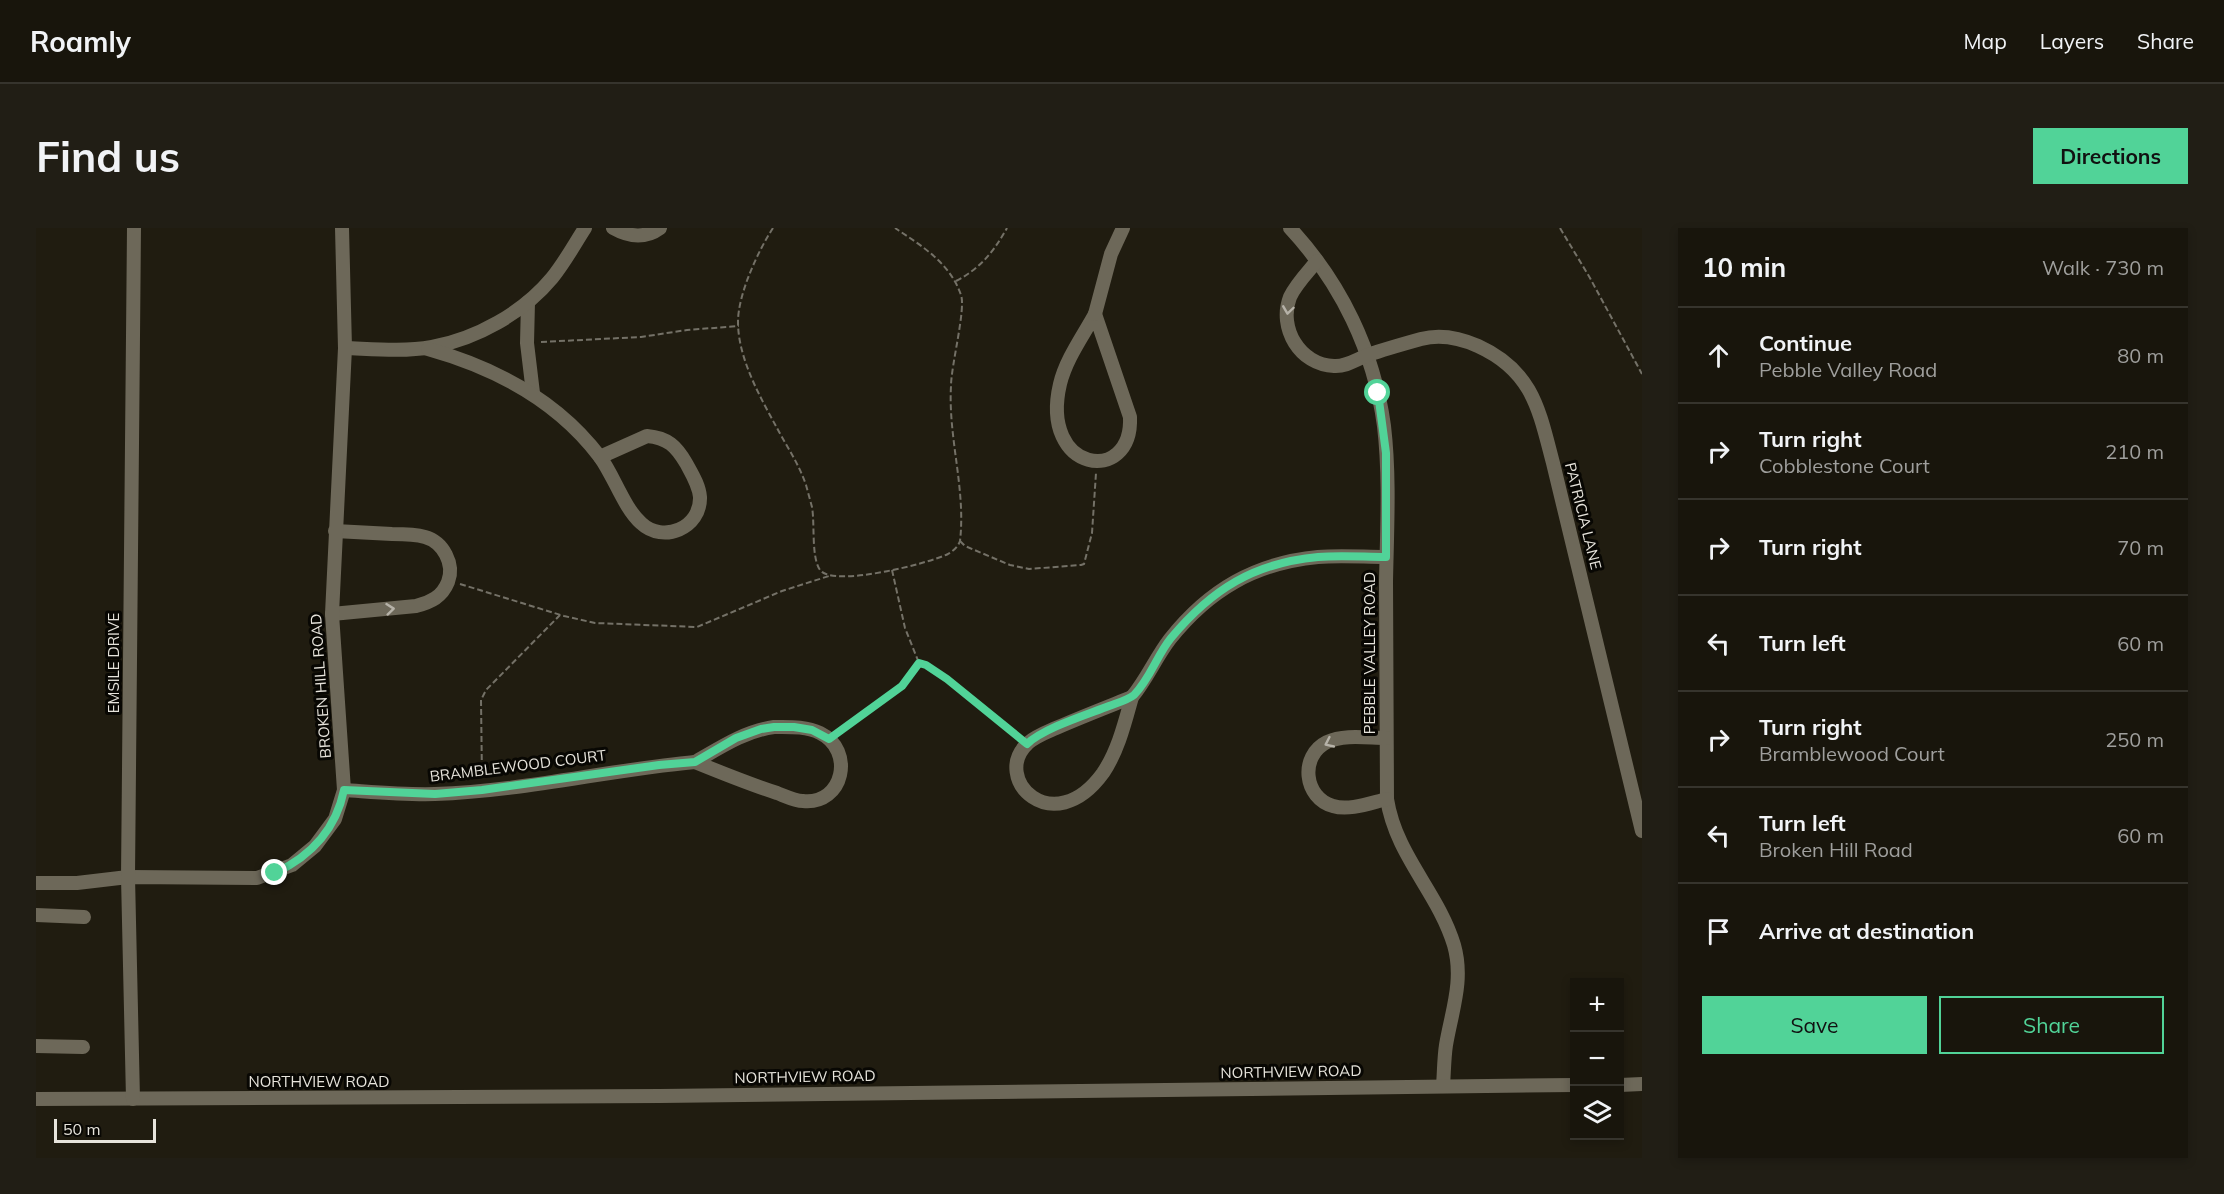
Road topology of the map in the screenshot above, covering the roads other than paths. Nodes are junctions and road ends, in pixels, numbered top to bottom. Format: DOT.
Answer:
graph roads {
  1 [pos="134,228"];
  2 [pos="342,228"];
  3 [pos="585,228"];
  4 [pos="614,228"];
  5 [pos="660,228"];
  6 [pos="1123,228"];
  7 [pos="1290,228"];
  8 [pos="1317,261"];
  9 [pos="528,302"];
  10 [pos="1095,314"];
  11 [pos="345,348"];
  12 [pos="423,348"];
  13 [pos="1367,356"];
  14 [pos="533,393"];
  15 [pos="600,457"];
  16 [pos="336,531"];
  17 [pos="1386,557"];
  18 [pos="332,614"];
  19 [pos="1132,697"];
  20 [pos="1386,738"];
  21 [pos="695,762"];
  22 [pos="344,790"];
  23 [pos="1387,799"];
  24 [pos="1642,831"];
  25 [pos="128,877"];
  26 [pos="36,883"];
  27 [pos="36,915"];
  28 [pos="84,916"];
  29 [pos="36,1046"];
  30 [pos="83,1047"];
  31 [pos="1642,1084"];
  32 [pos="1570,1085"];
  33 [pos="1624,1085"];
  34 [pos="1443,1086"];
  35 [pos="36,1099"];
  36 [pos="133,1099"];
  1 -- 25 [label="street, EMSILE DRIVE"];
  2 -- 11 [label="street, BROKEN HILL ROAD"];
  3 -- 9 [label="street"];
  4 -- 5 [label="street"];
  6 -- 10 [label="street"];
  7 -- 8 [label="street, PEBBLE VALLEY ROAD"];
  8 -- 13 [label="street, PEBBLE VALLEY ROAD"];
  8 -- 13 [label="street, PATRICIA LANE, one-way"];
  9 -- 12 [label="street"];
  9 -- 14 [label="street"];
  10 -- 10 [label="street"];
  11 -- 12 [label="street"];
  11 -- 16 [label="street, BROKEN HILL ROAD"];
  12 -- 14 [label="street"];
  13 -- 17 [label="street, PEBBLE VALLEY ROAD"];
  13 -- 24 [label="street, PATRICIA LANE"];
  14 -- 15 [label="street"];
  15 -- 15 [label="street"];
  16 -- 18 [label="street, BROKEN HILL ROAD"];
  18 -- 16 [label="street, one-way"];
  17 -- 19 [label="street"];
  17 -- 20 [label="street, PEBBLE VALLEY ROAD"];
  18 -- 22 [label="street, BROKEN HILL ROAD"];
  19 -- 19 [label="street"];
  20 -- 23 [label="street, PEBBLE VALLEY ROAD"];
  20 -- 23 [label="street, one-way"];
  21 -- 21 [label="street, BRAMBLEWOOD COURT"];
  21 -- 22 [label="street, BRAMBLEWOOD COURT"];
  22 -- 25 [label="street, BROKEN HILL ROAD"];
  23 -- 34 [label="street, PEBBLE VALLEY ROAD"];
  25 -- 26 [label="street, BROKEN HILL ROAD"];
  25 -- 36 [label="street, EMSILE DRIVE"];
  27 -- 28 [label="street"];
  29 -- 30 [label="street"];
  31 -- 33 [label="street"];
  32 -- 34 [label="street, NORTHVIEW ROAD"];
  34 -- 36 [label="street, NORTHVIEW ROAD"];
  35 -- 36 [label="street, NORTHVIEW ROAD"];
}
